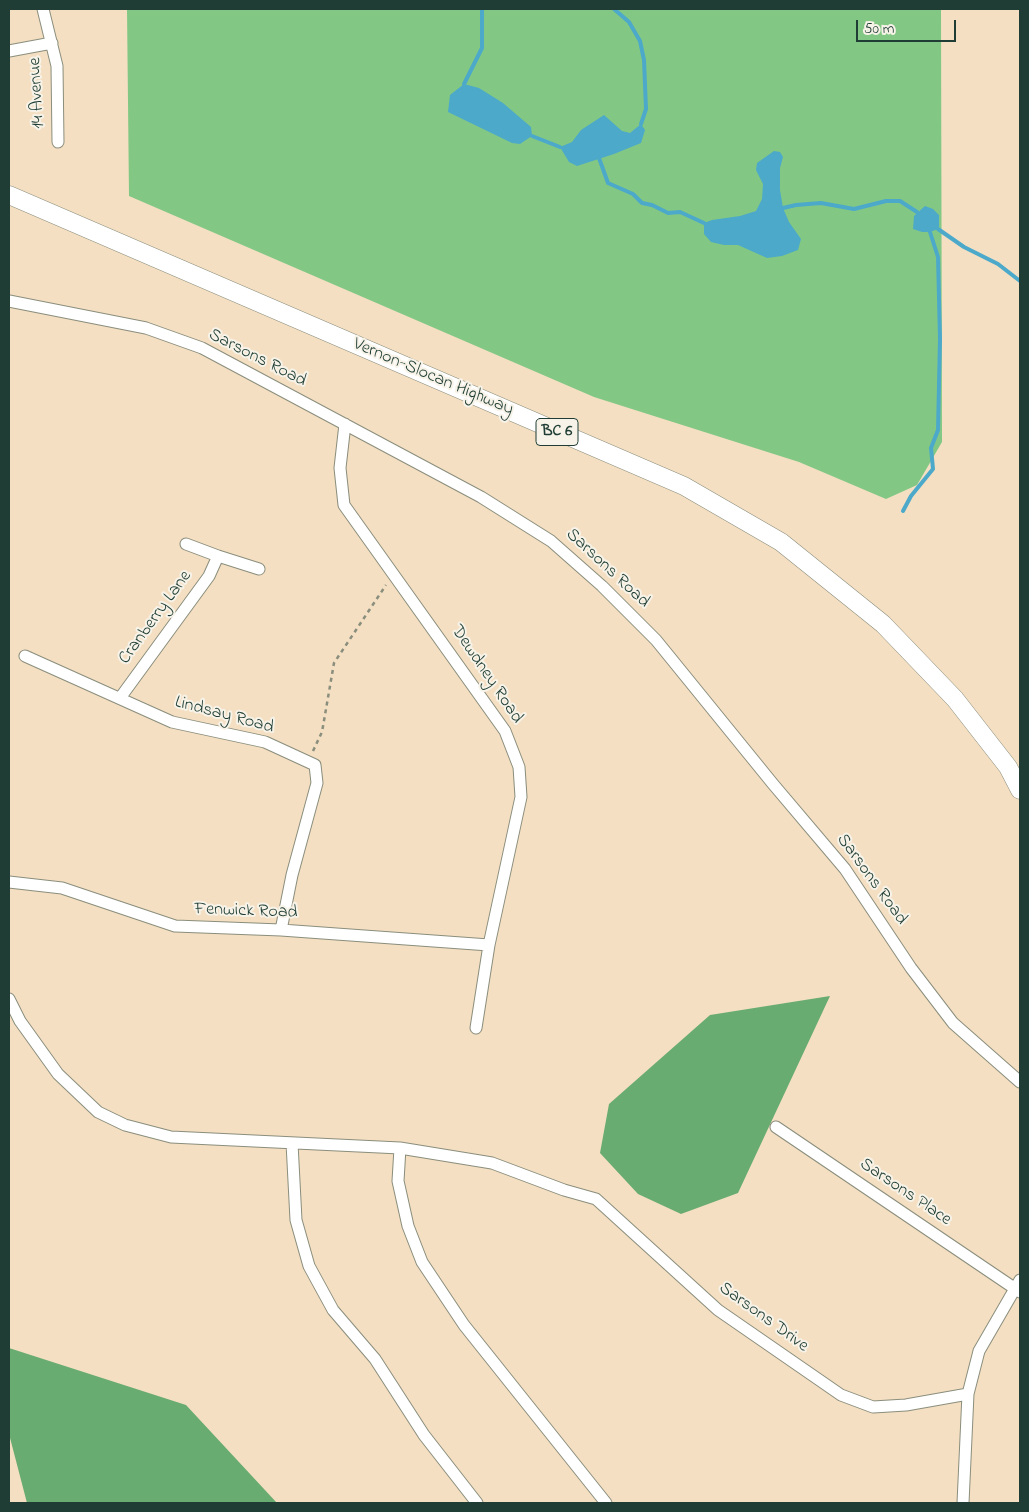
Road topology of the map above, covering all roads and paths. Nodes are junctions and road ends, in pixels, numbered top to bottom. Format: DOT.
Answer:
graph roads {
  1 [pos="43,9"];
  2 [pos="52,43"];
  3 [pos="9,51"];
  4 [pos="58,142"];
  5 [pos="9,196"];
  6 [pos="9,301"];
  7 [pos="345,424"];
  8 [pos="186,544"];
  9 [pos="218,556"];
  10 [pos="259,569"];
  11 [pos="393,573"];
  12 [pos="25,656"];
  13 [pos="120,698"];
  14 [pos="314,764"];
  15 [pos="1020,790"];
  16 [pos="9,882"];
  17 [pos="281,930"];
  18 [pos="489,945"];
  19 [pos="9,999"];
  20 [pos="476,1028"];
  21 [pos="1020,1082"];
  22 [pos="776,1127"];
  23 [pos="292,1143"];
  24 [pos="400,1148"];
  25 [pos="1019,1287"];
  26 [pos="968,1394"];
  27 [pos="477,1503"];
  28 [pos="606,1503"];
  29 [pos="963,1503"];
  1 -- 2 [label="street, 14 Avenue"];
  2 -- 3 [label="street, 14 Avenue"];
  2 -- 4 [label="street, 14 Avenue"];
  5 -- 15 [label="main road, Vernon-Slocan Highway / BC 6"];
  6 -- 7 [label="street, Sarsons Road"];
  7 -- 11 [label="street, Dewdney Road"];
  7 -- 21 [label="street, Sarsons Road"];
  8 -- 9 [label="street, Cranberry Lane"];
  9 -- 10 [label="street, Cranberry Lane"];
  9 -- 13 [label="street, Cranberry Lane"];
  11 -- 14 [label="path"];
  11 -- 18 [label="street, Dewdney Road"];
  12 -- 13 [label="street, Lindsay Road"];
  13 -- 14 [label="street, Lindsay Road"];
  14 -- 17 [label="street"];
  16 -- 17 [label="street, Fenwick Road"];
  17 -- 18 [label="street, Fenwick Road"];
  18 -- 20 [label="street, Dewdney Road"];
  19 -- 23 [label="street, Sarsons Drive"];
  22 -- 25 [label="street, Sarsons Place"];
  23 -- 24 [label="street, Sarsons Drive"];
  23 -- 27 [label="street"];
  24 -- 26 [label="street, Sarsons Drive"];
  24 -- 28 [label="street"];
  25 -- 26 [label="street"];
  26 -- 29 [label="street"];
}
